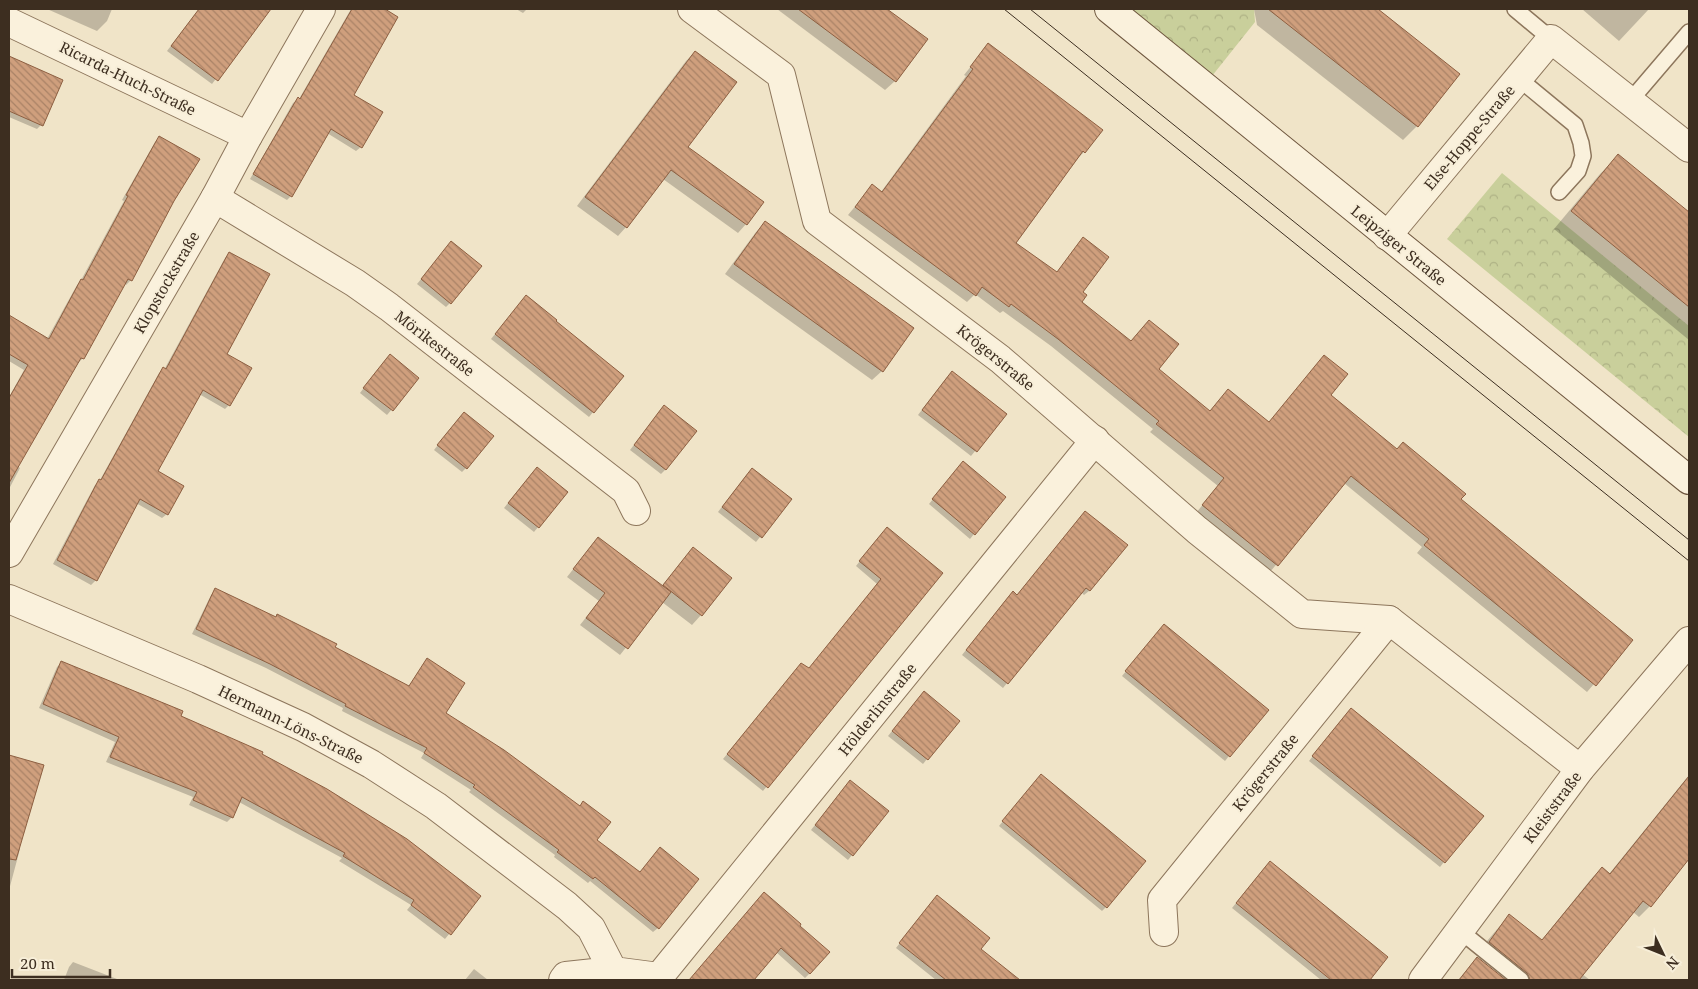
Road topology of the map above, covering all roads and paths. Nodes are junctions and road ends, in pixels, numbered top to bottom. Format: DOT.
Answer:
graph roads {
  1 [pos="321,9"];
  2 [pos="692,9"];
  3 [pos="1109,9"];
  4 [pos="1515,9"];
  5 [pos="9,22"];
  6 [pos="1689,32"];
  7 [pos="1551,39"];
  8 [pos="1518,78"];
  9 [pos="1630,101"];
  10 [pos="248,136"];
  11 [pos="1689,148"];
  12 [pos="1559,192"];
  13 [pos="214,198"];
  14 [pos="1387,236"];
  15 [pos="1095,440"];
  16 [pos="1689,480"];
  17 [pos="636,511"];
  18 [pos="9,553"];
  19 [pos="9,599"];
  20 [pos="1388,620"];
  21 [pos="1689,641"];
  22 [pos="1580,769"];
  23 [pos="1459,930"];
  24 [pos="1164,932"];
  25 [pos="613,970"];
  26 [pos="563,980"];
  27 [pos="1423,980"];
  28 [pos="1522,980"];
  1 -- 10 [label="street, Klopstockstraße"];
  2 -- 15 [label="street, Krögerstraße"];
  3 -- 14 [label="street, Leipziger Straße"];
  4 -- 7 [label="lane"];
  5 -- 10 [label="street, Ricarda-Huch-Straße"];
  6 -- 9 [label="lane"];
  7 -- 8 [label="street, Else-Hoppe-Straße"];
  7 -- 9 [label="street"];
  8 -- 12 [label="lane"];
  8 -- 14 [label="street, Else-Hoppe-Straße"];
  9 -- 11 [label="street"];
  10 -- 13 [label="street, Klopstockstraße"];
  13 -- 17 [label="street, Mörikestraße"];
  13 -- 18 [label="street, Klopstockstraße"];
  14 -- 16 [label="street, Leipziger Straße"];
  15 -- 20 [label="street, Krögerstraße"];
  15 -- 25 [label="street, Hölderlinstraße"];
  19 -- 25 [label="street, Hermann-Löns-Straße"];
  20 -- 22 [label="street"];
  20 -- 24 [label="street, Krögerstraße"];
  21 -- 22 [label="street, Kleiststraße"];
  22 -- 23 [label="street, Kleiststraße"];
  23 -- 27 [label="street, Kleiststraße"];
  23 -- 28 [label="lane"];
  25 -- 26 [label="street"];
}
